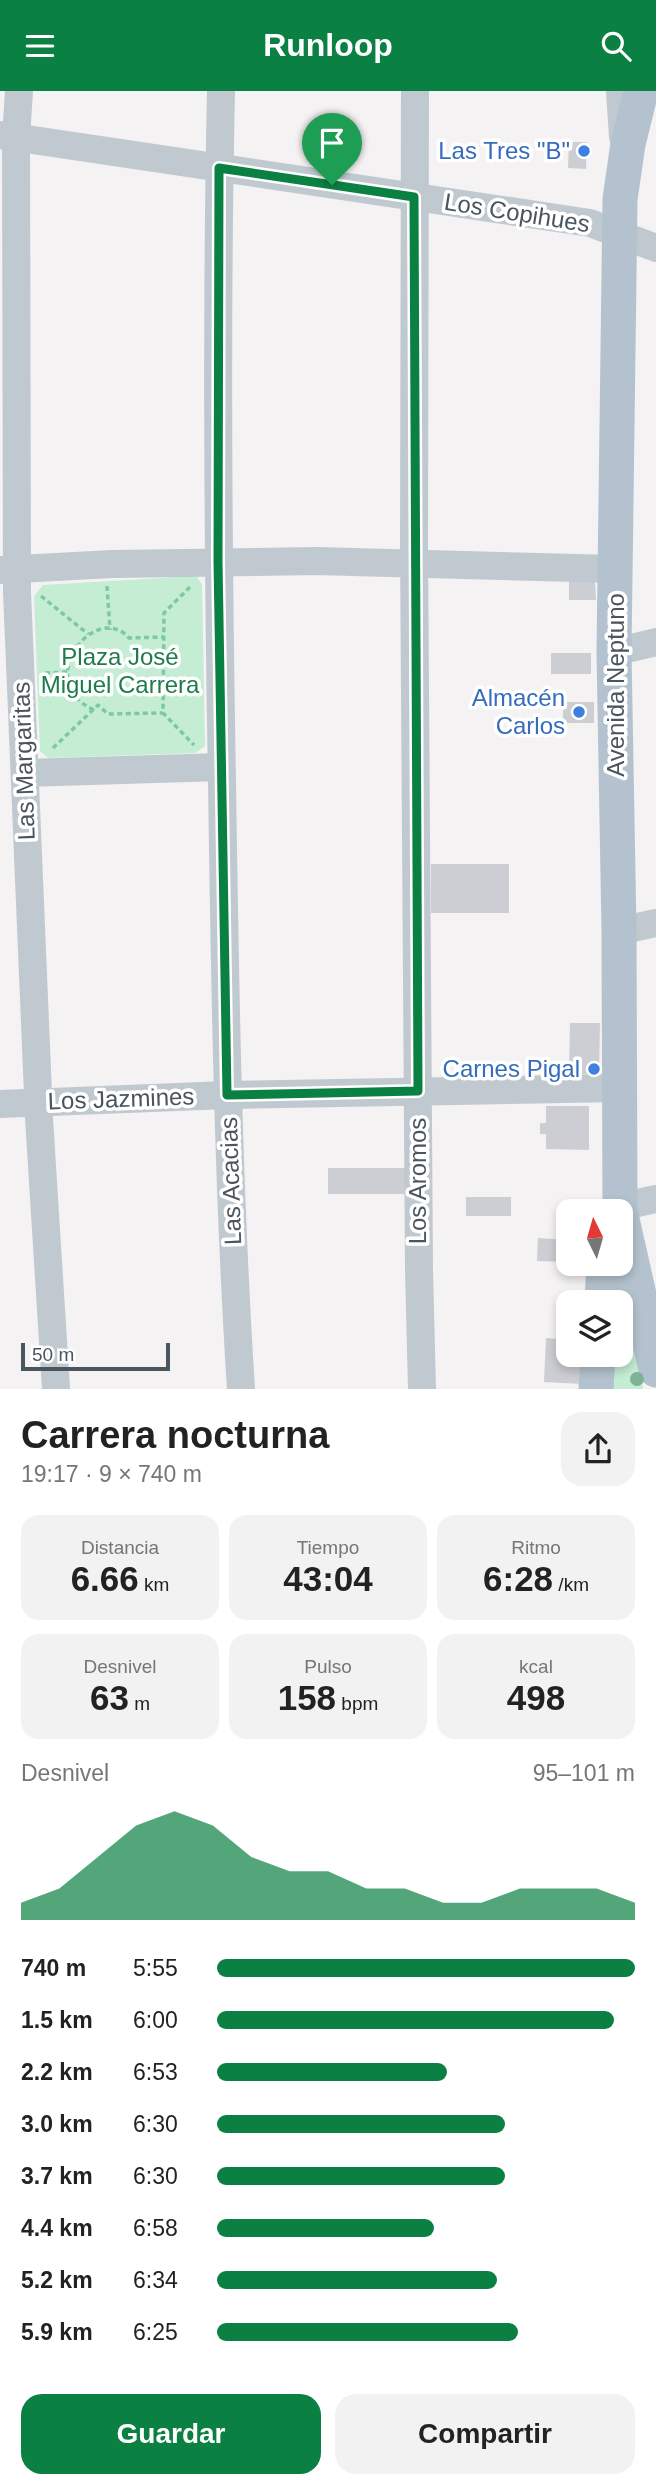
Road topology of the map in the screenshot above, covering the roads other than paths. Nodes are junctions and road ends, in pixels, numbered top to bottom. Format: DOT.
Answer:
graph roads {
  1 [pos="19,91"];
  2 [pos="221,91"];
  3 [pos="415,91"];
  4 [pos="620,91"];
  5 [pos="640,91"];
  6 [pos="8,137"];
  7 [pos="624,163"];
  8 [pos="219,168"];
  9 [pos="414,197"];
  10 [pos="620,235"];
  11 [pos="656,248"];
  12 [pos="218,561"];
  13 [pos="414,562"];
  14 [pos="615,569"];
  15 [pos="16,576"];
  16 [pos="656,642"];
  17 [pos="614,652"];
  18 [pos="212,767"];
  19 [pos="33,773"];
  20 [pos="656,923"];
  21 [pos="619,931"];
  22 [pos="619,1088"];
  23 [pos="418,1091"];
  24 [pos="227,1095"];
  25 [pos="39,1102"];
  26 [pos="0,1104"];
  27 [pos="620,1199"];
  28 [pos="656,1199"];
  29 [pos="634,1206"];
  30 [pos="634,1273"];
  31 [pos="597,1367"];
  32 [pos="656,1370"];
  33 [pos="57,1389"];
  34 [pos="240,1389"];
  35 [pos="422,1389"];
  36 [pos="596,1389"];
  1 -- 6 [label="street, Las Margaritas"];
  2 -- 8 [label="street, Las Acacias"];
  3 -- 9 [label="street, Los Aromos"];
  4 -- 7 [label="street, Avenida Neptuno"];
  5 -- 7 [label="main road, Avenida Neptuno"];
  6 -- 8 [label="street, Los Copihues"];
  6 -- 15 [label="street, Las Margaritas"];
  7 -- 10 [label="main road, Avenida Neptuno"];
  8 -- 9 [label="street, Los Copihues"];
  8 -- 12 [label="street, Las Acacias"];
  9 -- 10 [label="street, Los Copihues"];
  9 -- 13 [label="street, Los Aromos"];
  10 -- 11 [label="street, Los Copihues"];
  10 -- 14 [label="main road, Avenida Neptuno"];
  12 -- 13 [label="street"];
  12 -- 15 [label="street"];
  12 -- 18 [label="street, Las Acacias"];
  13 -- 14 [label="street"];
  13 -- 23 [label="street, Los Aromos"];
  14 -- 17 [label="main road, Avenida Neptuno"];
  15 -- 19 [label="street, Las Margaritas"];
  16 -- 17 [label="street"];
  17 -- 21 [label="main road, Avenida Neptuno"];
  18 -- 19 [label="street"];
  18 -- 24 [label="street, Las Acacias"];
  19 -- 25 [label="street, Las Margaritas"];
  20 -- 21 [label="street"];
  21 -- 22 [label="main road, Avenida Neptuno"];
  22 -- 23 [label="street, Los Jazmines"];
  22 -- 27 [label="main road, Avenida Neptuno"];
  23 -- 24 [label="street, Los Jazmines"];
  23 -- 35 [label="street, Los Aromos"];
  24 -- 25 [label="street, Los Jazmines"];
  24 -- 34 [label="street, Las Acacias"];
  25 -- 26 [label="street, Los Jazmines"];
  25 -- 33 [label="street, Las Margaritas"];
  28 -- 29 [label="street"];
  30 -- 32 [label="main road, Avenida Neptuno"];
  31 -- 36 [label="main road"];
}
